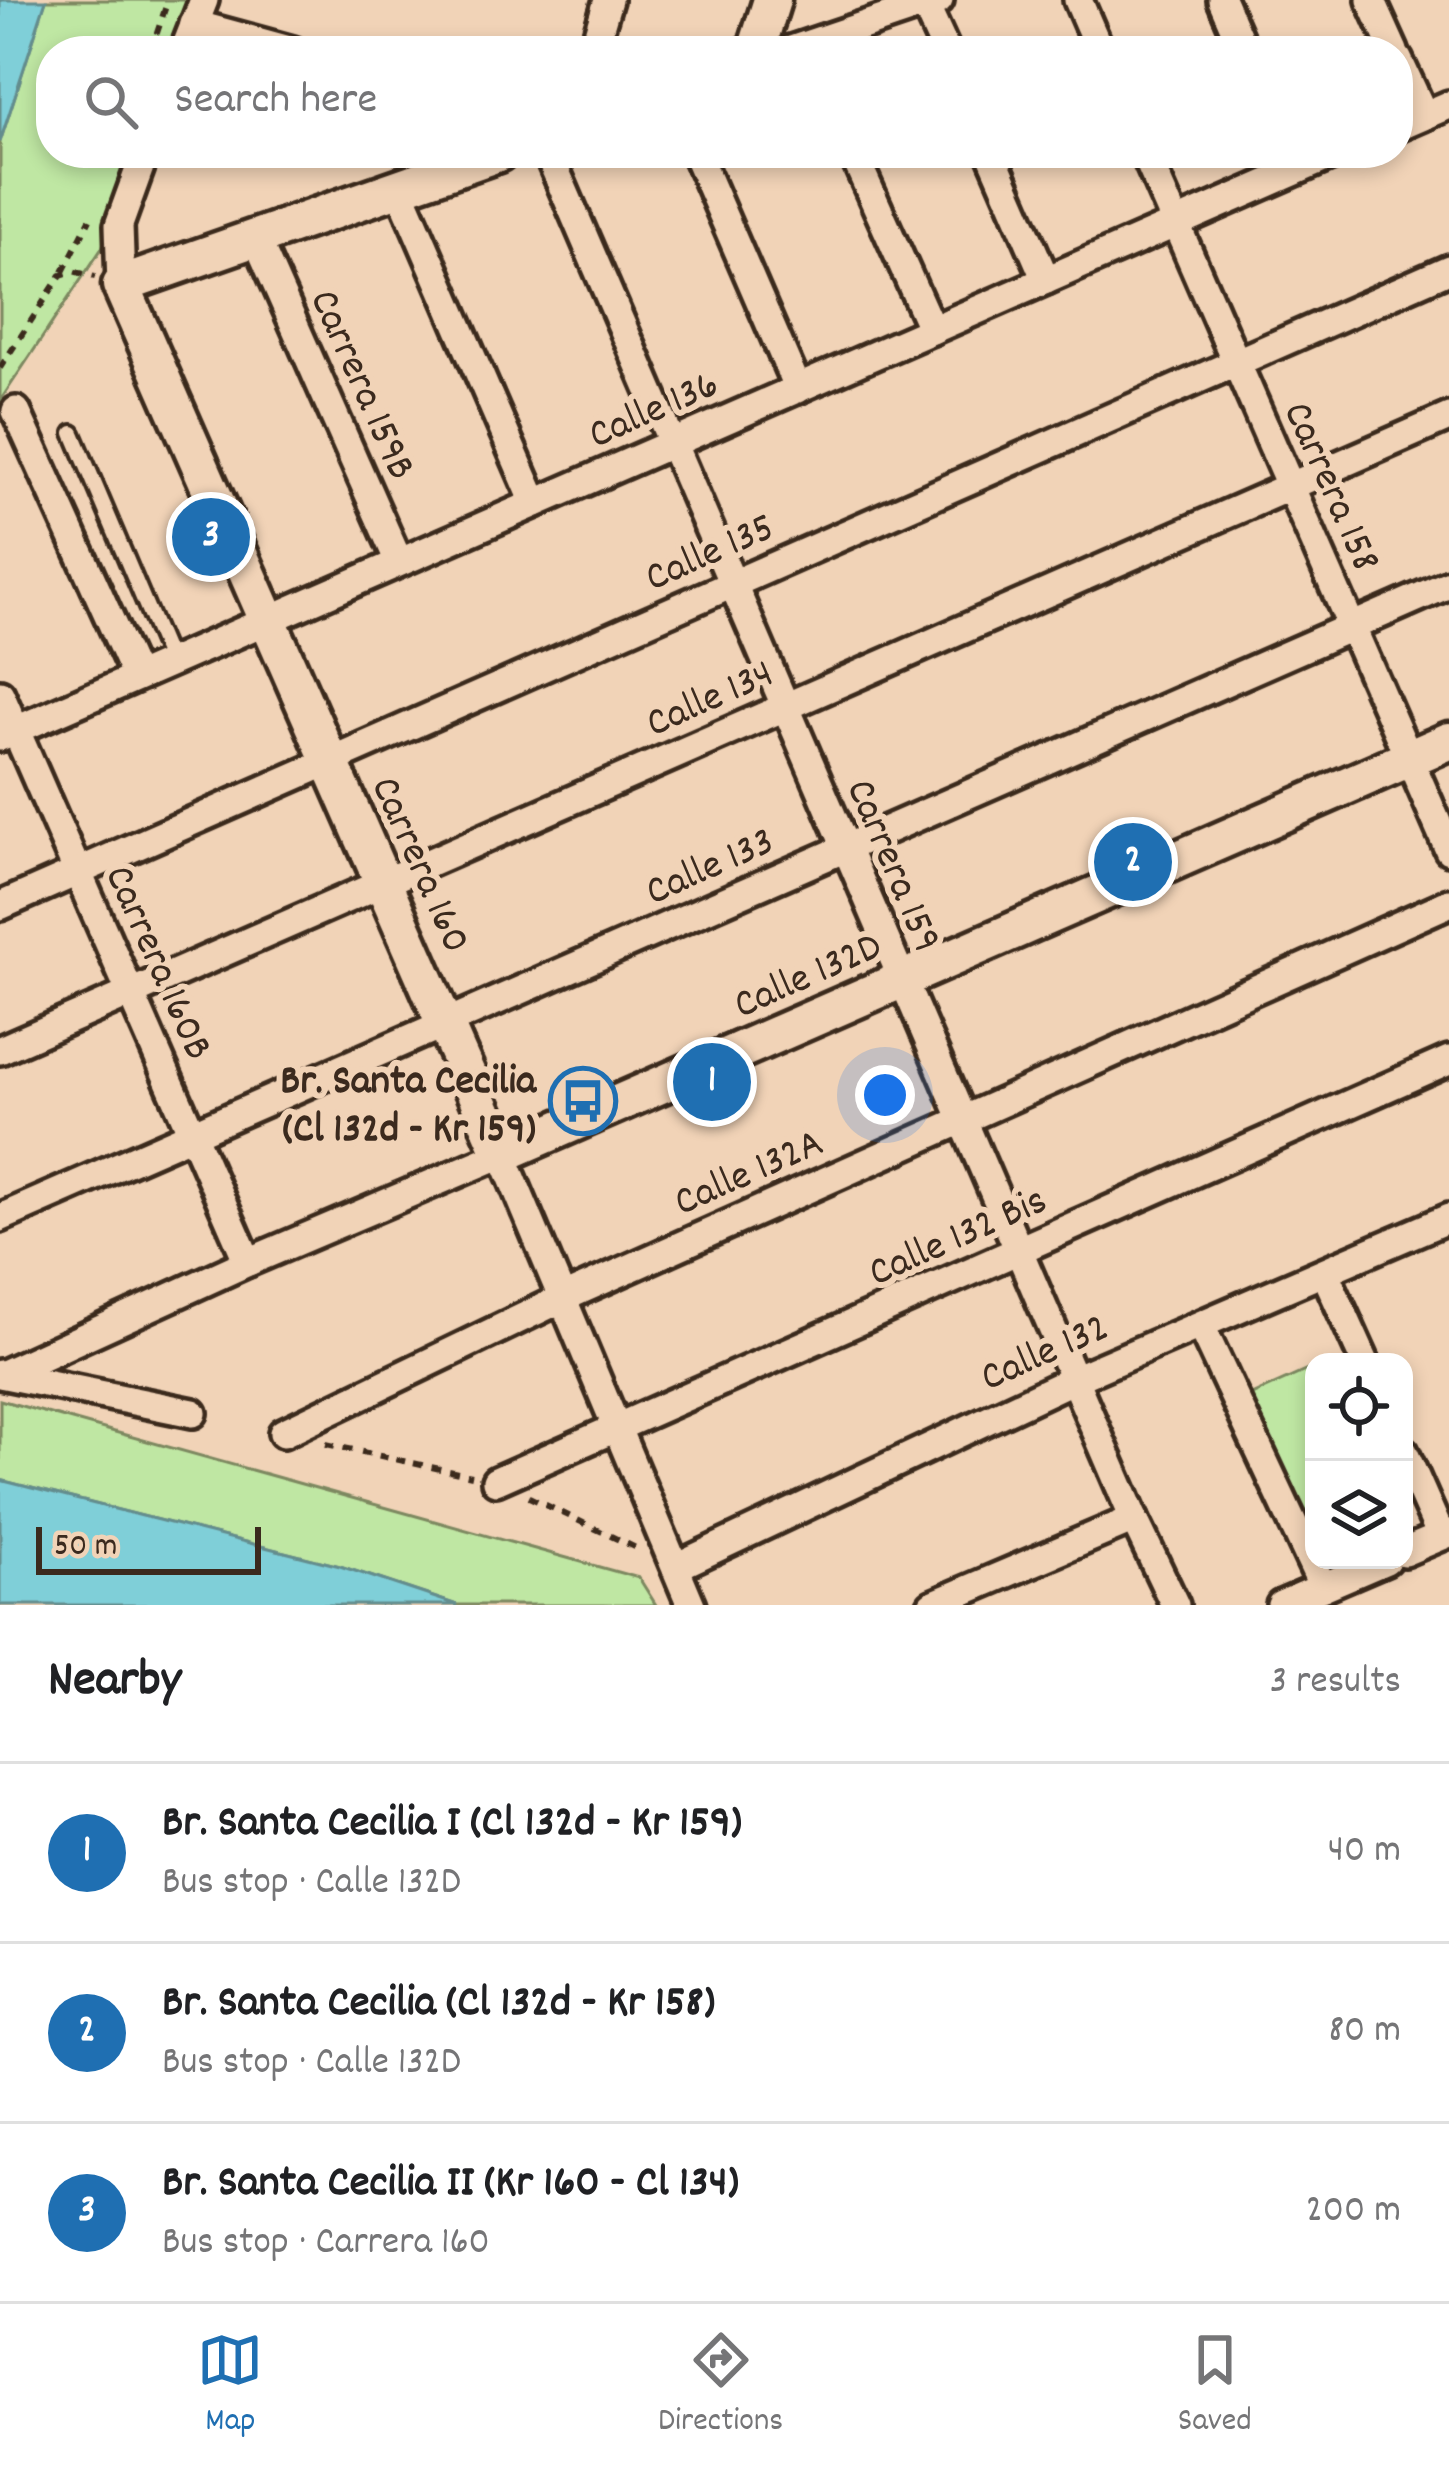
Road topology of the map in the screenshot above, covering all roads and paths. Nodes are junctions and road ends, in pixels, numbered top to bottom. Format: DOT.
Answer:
graph roads {
  1 [pos="168,0"];
  2 [pos="608,0"];
  3 [pos="772,0"];
  4 [pos="1078,0"];
  5 [pos="1222,0"];
  6 [pos="1371,0"];
  7 [pos="932,2"];
  8 [pos="199,12"];
  9 [pos="156,36"];
  10 [pos="257,36"];
  11 [pos="597,36"];
  12 [pos="761,36"];
  13 [pos="837,36"];
  14 [pos="942,36"];
  15 [pos="1094,36"];
  16 [pos="1238,36"];
  17 [pos="1387,36"];
  18 [pos="140,168"];
  19 [pos="456,168"];
  20 [pos="554,168"];
  21 [pos="703,168"];
  22 [pos="860,168"];
  23 [pos="997,168"];
  24 [pos="1152,168"];
  25 [pos="1281,168"];
  26 [pos="399,188"];
  27 [pos="1176,224"];
  28 [pos="256,238"];
  29 [pos="1449,269"];
  30 [pos="1046,280"];
  31 [pos="122,285"];
  32 [pos="932,330"];
  33 [pos="1236,362"];
  34 [pos="0,368"];
  35 [pos="798,388"];
  36 [pos="16,411"];
  37 [pos="1449,418"];
  38 [pos="73,433"];
  39 [pos="672,443"];
  40 [pos="1290,487"];
  41 [pos="535,503"];
  42 [pos="400,562"];
  43 [pos="732,584"];
  44 [pos="1449,584"];
  45 [pos="268,620"];
  46 [pos="1351,626"];
  47 [pos="170,662"];
  48 [pos="136,677"];
  49 [pos="0,694"];
  50 [pos="785,707"];
  51 [pos="8,733"];
  52 [pos="1449,741"];
  53 [pos="1409,758"];
  54 [pos="330,761"];
  55 [pos="845,848"];
  56 [pos="1449,850"];
  57 [pos="78,872"];
  58 [pos="383,883"];
  59 [pos="1449,903"];
  60 [pos="0,906"];
  61 [pos="901,979"];
  62 [pos="130,992"];
  63 [pos="445,1024"];
  64 [pos="0,1050"];
  65 [pos="1449,1060"];
  66 [pos="961,1118"];
  67 [pos="192,1134"];
  68 [pos="502,1154"];
  69 [pos="0,1218"];
  70 [pos="1447,1224"];
  71 [pos="1018,1251"];
  72 [pos="248,1262"];
  73 [pos="1325,1273"];
  74 [pos="563,1298"];
  75 [pos="1201,1327"];
  76 [pos="1360,1353"];
  77 [pos="1,1374"];
  78 [pos="1074,1379"];
  79 [pos="194,1413"];
  80 [pos="618,1428"];
  81 [pos="283,1433"];
  82 [pos="1408,1461"];
  83 [pos="496,1481"];
  84 [pos="1134,1520"];
  85 [pos="1445,1535"];
  86 [pos="1413,1548"];
  87 [pos="676,1567"];
  88 [pos="1365,1569"];
  89 [pos="1323,1587"];
  90 [pos="691,1605"];
  91 [pos="932,1605"];
  92 [pos="1175,1605"];
  93 [pos="1281,1605"];
  1 -- 9 [label="path"];
  2 -- 11 [label="street"];
  3 -- 12 [label="street"];
  4 -- 15 [label="street"];
  5 -- 16 [label="street"];
  6 -- 17 [label="street"];
  7 -- 13 [label="street"];
  7 -- 14 [label="street"];
  8 -- 10 [label="street"];
  18 -- 31 [label="street, Carrera 160"];
  19 -- 26 [label="street"];
  20 -- 39 [label="street, Carrera 159"];
  21 -- 35 [label="street"];
  22 -- 32 [label="street"];
  23 -- 30 [label="street"];
  24 -- 27 [label="street, Carrera 158"];
  25 -- 27 [label="street, Calle 136"];
  26 -- 28 [label="street"];
  26 -- 41 [label="street"];
  27 -- 30 [label="street, Calle 136"];
  27 -- 33 [label="street, Carrera 158"];
  28 -- 31 [label="street"];
  28 -- 42 [label="street, Carrera 159B"];
  29 -- 33 [label="street, Calle 135"];
  30 -- 32 [label="street, Calle 136"];
  31 -- 34 [label="path"];
  31 -- 45 [label="street, Carrera 160"];
  32 -- 35 [label="street, Calle 136"];
  33 -- 40 [label="street, Carrera 158"];
  33 -- 43 [label="street, Calle 135"];
  35 -- 39 [label="street, Calle 136"];
  36 -- 48 [label="street"];
  37 -- 40 [label="street, Calle 134"];
  38 -- 47 [label="lane"];
  39 -- 41 [label="street, Calle 136"];
  39 -- 43 [label="street, Carrera 159"];
  40 -- 46 [label="street, Carrera 158"];
  40 -- 50 [label="street, Calle 134"];
  41 -- 42 [label="street, Calle 136"];
  42 -- 45 [label="street, Calle 136"];
  43 -- 50 [label="street, Carrera 159"];
  43 -- 54 [label="street, Calle 135"];
  44 -- 46 [label="street, Calle 133"];
  45 -- 47 [label="street, Calle 136"];
  45 -- 54 [label="street, Carrera 160"];
  46 -- 53 [label="street, Carrera 158"];
  46 -- 55 [label="street, Calle 133"];
  47 -- 48 [label="street, Calle 136"];
  48 -- 51 [label="street, Calle 136"];
  49 -- 51 [label="street, Carrera 160B"];
  50 -- 55 [label="street, Carrera 159"];
  50 -- 58 [label="street, Calle 134"];
  51 -- 57 [label="street, Carrera 160B"];
  52 -- 53 [label="street, Calle 132D"];
  53 -- 56 [label="street, Carrera 158"];
  53 -- 61 [label="street, Calle 132D"];
  54 -- 57 [label="street, Calle 135"];
  54 -- 58 [label="street, Carrera 160"];
  55 -- 61 [label="street, Carrera 159"];
  55 -- 63 [label="street, Calle 133"];
  57 -- 60 [label="street, Calle 135"];
  57 -- 62 [label="street, Carrera 160B"];
  58 -- 62 [label="street, Calle 134"];
  58 -- 63 [label="street, Carrera 160"];
  59 -- 66 [label="street, Calle 132A"];
  61 -- 66 [label="street, Carrera 159"];
  61 -- 68 [label="street, Calle 132D"];
  62 -- 64 [label="street, Calle 134"];
  62 -- 67 [label="street, Carrera 160B"];
  63 -- 67 [label="street, Calle 133"];
  63 -- 68 [label="street, Carrera 160"];
  65 -- 71 [label="street, Calle 132 Bis"];
  66 -- 71 [label="street, Carrera 159"];
  66 -- 74 [label="street, Calle 132A"];
  67 -- 69 [label="street, Calle 133"];
  67 -- 72 [label="street, Carrera 160B"];
  68 -- 72 [label="street, Calle 132D"];
  68 -- 74 [label="street, Carrera 160"];
  70 -- 73 [label="street, Calle 132"];
  71 -- 78 [label="street, Carrera 159"];
  71 -- 80 [label="street, Calle 132 Bis"];
  72 -- 77 [label="street, Calle 132D"];
  73 -- 75 [label="street, Calle 132"];
  73 -- 76 [label="street"];
  74 -- 80 [label="street, Carrera 160"];
  74 -- 81 [label="street, Calle 132A"];
  75 -- 78 [label="street, Calle 132"];
  75 -- 89 [label="street"];
  77 -- 79 [label="street"];
  78 -- 84 [label="street, Carrera 159"];
  78 -- 87 [label="street, Calle 132"];
  80 -- 83 [label="street, Calle 132 Bis"];
  80 -- 87 [label="street, Carrera 160"];
  82 -- 85 [label="street"];
  84 -- 91 [label="street"];
  84 -- 92 [label="street, Carrera 159"];
  85 -- 86 [label="street"];
  87 -- 90 [label="street, Carrera 160"];
  88 -- 89 [label="street"];
  89 -- 93 [label="street"];
}
